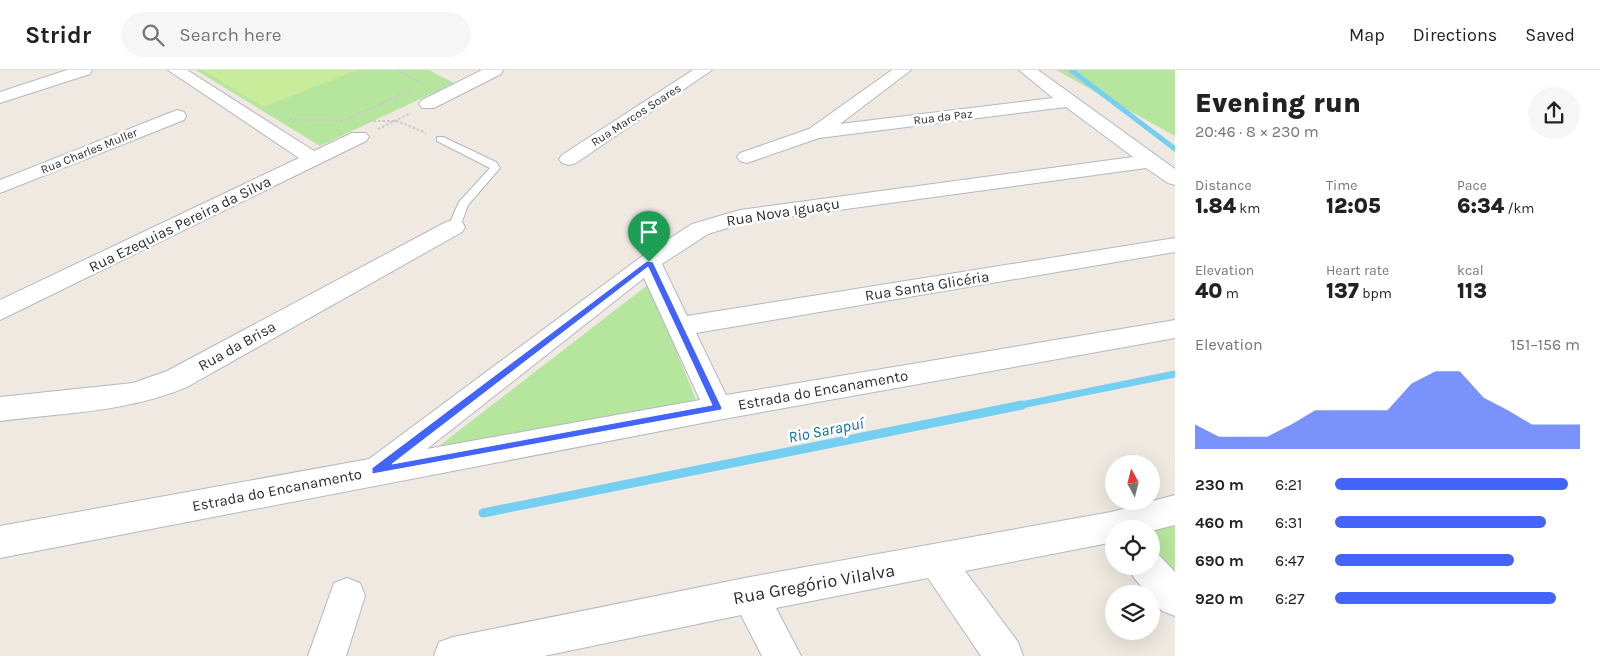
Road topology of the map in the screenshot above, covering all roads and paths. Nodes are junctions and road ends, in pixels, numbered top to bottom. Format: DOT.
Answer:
graph roads {
  1 [pos="84,70"];
  2 [pos="176,70"];
  3 [pos="397,70"];
  4 [pos="495,70"];
  5 [pos="704,70"];
  6 [pos="903,70"];
  7 [pos="1027,70"];
  8 [pos="0,98"];
  9 [pos="1070,101"];
  10 [pos="428,104"];
  11 [pos="178,116"];
  12 [pos="288,119"];
  13 [pos="396,120"];
  14 [pos="344,121"];
  15 [pos="358,126"];
  16 [pos="816,132"];
  17 [pos="440,139"];
  18 [pos="1143,156"];
  19 [pos="747,157"];
  20 [pos="313,159"];
  21 [pos="569,159"];
  22 [pos="1175,179"];
  23 [pos="0,187"];
  24 [pos="454,227"];
  25 [pos="1175,245"];
  26 [pos="649,262"];
  27 [pos="0,311"];
  28 [pos="678,327"];
  29 [pos="1175,329"];
  30 [pos="718,408"];
  31 [pos="0,409"];
  32 [pos="376,471"];
  33 [pos="1175,510"];
  34 [pos="1142,520"];
  35 [pos="1105,531"];
  36 [pos="0,542"];
  37 [pos="938,562"];
  38 [pos="1154,575"];
  39 [pos="750,595"];
  40 [pos="347,596"];
  41 [pos="1175,598"];
  42 [pos="327,656"];
  43 [pos="453,656"];
  44 [pos="782,656"];
  45 [pos="1004,656"];
  1 -- 8 [label="street"];
  2 -- 20 [label="street"];
  3 -- 14 [label="path"];
  4 -- 10 [label="street"];
  5 -- 21 [label="street, Rua Marcos Soares"];
  6 -- 16 [label="street"];
  7 -- 9 [label="street"];
  9 -- 16 [label="street, Rua da Paz"];
  9 -- 18 [label="street"];
  10 -- 13 [label="path"];
  11 -- 23 [label="street, Rua Charles Muller"];
  12 -- 14 [label="path"];
  13 -- 15 [label="path"];
  13 -- 15 [label="path"];
  13 -- 17 [label="path"];
  14 -- 15 [label="path"];
  15 -- 20 [label="street, Rua Ezequias Pereira da Silva"];
  16 -- 19 [label="street"];
  17 -- 24 [label="lane"];
  18 -- 22 [label="street"];
  18 -- 26 [label="street, Rua Nova Iguaçu"];
  20 -- 27 [label="street, Rua Ezequias Pereira da Silva"];
  24 -- 31 [label="street, Rua da Brisa"];
  25 -- 28 [label="street, Rua Santa Glicéria"];
  26 -- 28 [label="street"];
  26 -- 32 [label="street, Rua Nova Iguaçu"];
  28 -- 30 [label="street"];
  29 -- 30 [label="street, Estrada do Encanamento"];
  30 -- 32 [label="street, Estrada do Encanamento"];
  32 -- 36 [label="street, Estrada do Encanamento"];
  33 -- 34 [label="street, Rua Gregório Vilalva"];
  35 -- 37 [label="street, Rua Gregório Vilalva"];
  37 -- 39 [label="street, Rua Gregório Vilalva"];
  37 -- 45 [label="street"];
  38 -- 41 [label="street"];
  39 -- 43 [label="street, Rua Gregório Vilalva"];
  39 -- 44 [label="street"];
  40 -- 42 [label="street"];
}
